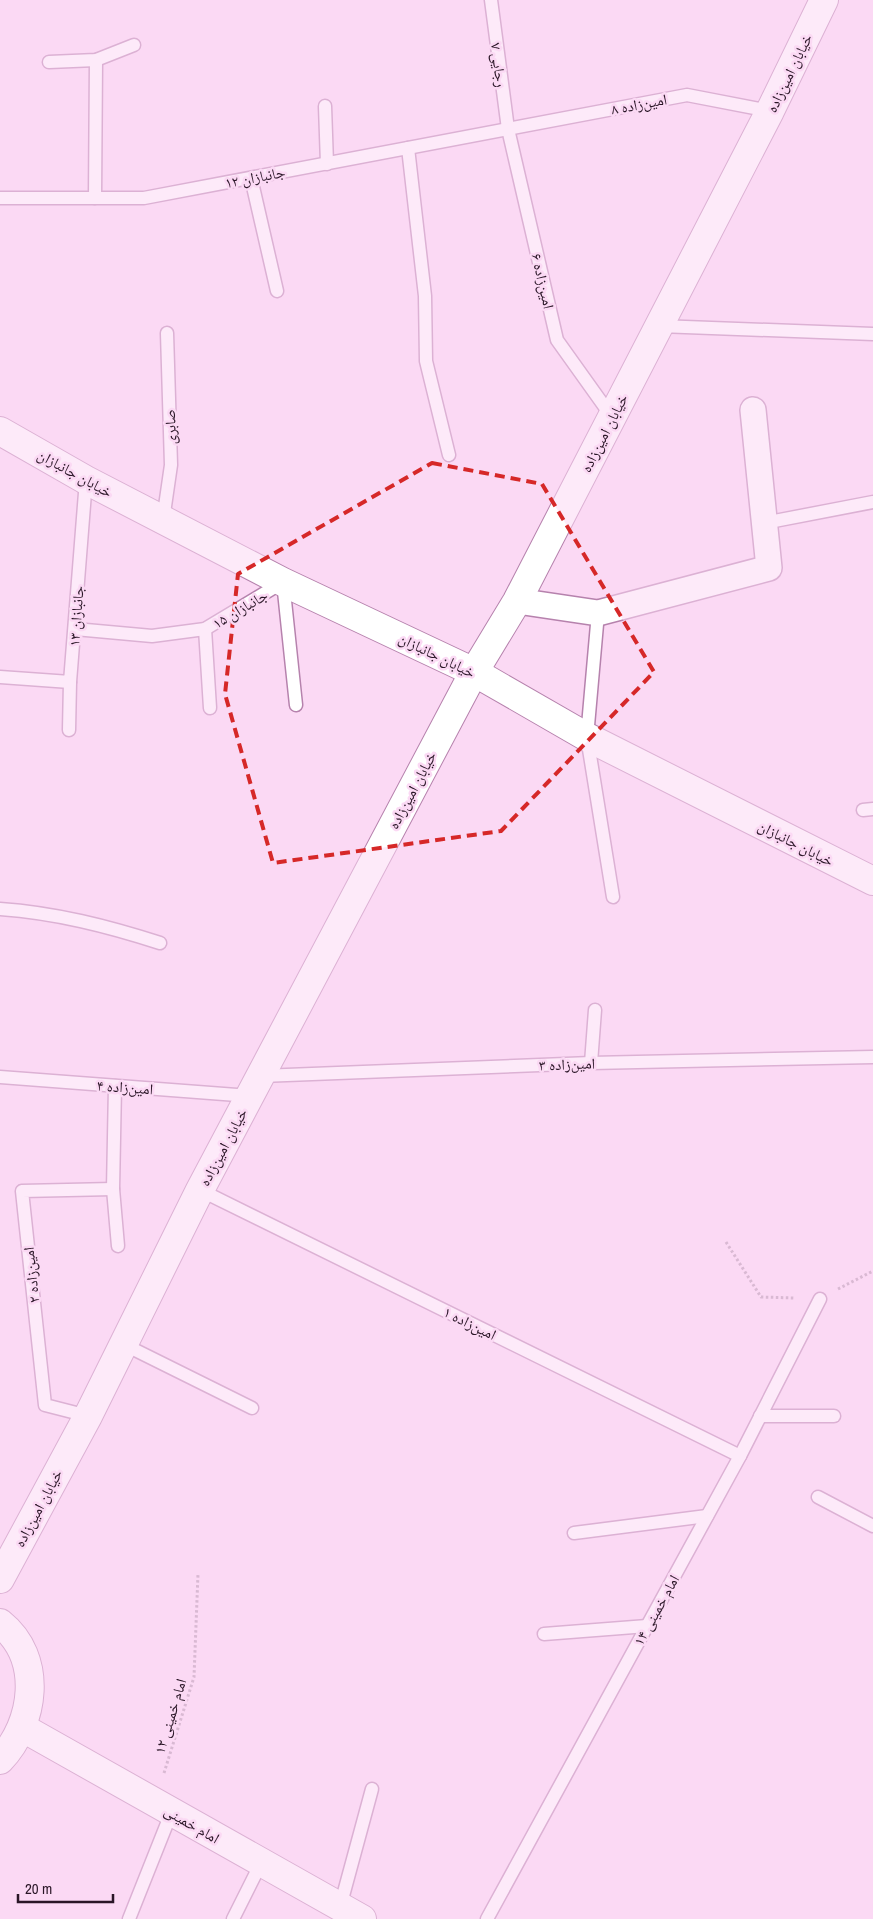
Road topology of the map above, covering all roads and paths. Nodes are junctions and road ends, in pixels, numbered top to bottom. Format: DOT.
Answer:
graph roads {
  1 [pos="491,0"];
  2 [pos="824,0"];
  3 [pos="134,45"];
  4 [pos="96,60"];
  5 [pos="49,62"];
  6 [pos="325,106"];
  7 [pos="770,111"];
  8 [pos="508,129"];
  9 [pos="408,148"];
  10 [pos="327,164"];
  11 [pos="251,178"];
  12 [pos="0,198"];
  13 [pos="95,198"];
  14 [pos="277,291"];
  15 [pos="659,326"];
  16 [pos="167,333"];
  17 [pos="873,334"];
  18 [pos="753,410"];
  19 [pos="612,417"];
  20 [pos="0,431"];
  21 [pos="449,455"];
  22 [pos="86,480"];
  23 [pos="873,502"];
  24 [pos="163,520"];
  25 [pos="764,523"];
  26 [pos="284,582"];
  27 [pos="517,602"];
  28 [pos="598,613"];
  29 [pos="75,628"];
  30 [pos="205,629"];
  31 [pos="474,672"];
  32 [pos="0,677"];
  33 [pos="70,682"];
  34 [pos="296,705"];
  35 [pos="210,708"];
  36 [pos="69,730"];
  37 [pos="587,737"];
  38 [pos="873,881"];
  39 [pos="613,897"];
  40 [pos="0,909"];
  41 [pos="160,943"];
  42 [pos="595,1010"];
  43 [pos="873,1057"];
  44 [pos="591,1063"];
  45 [pos="0,1078"];
  46 [pos="115,1086"];
  47 [pos="255,1086"];
  48 [pos="113,1189"];
  49 [pos="200,1190"];
  50 [pos="726,1242"];
  51 [pos="118,1246"];
  52 [pos="873,1271"];
  53 [pos="820,1299"];
  54 [pos="123,1344"];
  55 [pos="252,1408"];
  56 [pos="88,1416"];
  57 [pos="760,1416"];
  58 [pos="834,1416"];
  59 [pos="740,1456"];
  60 [pos="818,1497"];
  61 [pos="707,1516"];
  62 [pos="873,1526"];
  63 [pos="574,1533"];
  64 [pos="198,1574"];
  65 [pos="0,1579"];
  66 [pos="0,1623"];
  67 [pos="647,1626"];
  68 [pos="544,1634"];
  69 [pos="23,1728"];
  70 [pos="0,1760"];
  71 [pos="372,1789"];
  72 [pos="163,1807"];
  73 [pos="261,1863"];
  74 [pos="351,1913"];
  75 [pos="129,1919"];
  76 [pos="233,1919"];
  77 [pos="487,1919"];
  1 -- 8 [label="lane, رجایی ۷"];
  2 -- 7 [label="street, خیابان امین‌زاده"];
  3 -- 4 [label="lane"];
  4 -- 5 [label="lane"];
  4 -- 13 [label="lane"];
  6 -- 10 [label="lane"];
  7 -- 8 [label="lane, امین‌زاده ۸"];
  7 -- 15 [label="street, خیابان امین‌زاده"];
  8 -- 9 [label="lane, جانبازان ۱۲"];
  8 -- 19 [label="lane, امین‌زاده ۶"];
  9 -- 10 [label="lane, جانبازان ۱۲"];
  9 -- 21 [label="lane"];
  10 -- 11 [label="lane, جانبازان ۱۲"];
  11 -- 13 [label="lane, جانبازان ۱۲"];
  11 -- 14 [label="lane"];
  12 -- 13 [label="lane, جانبازان ۱۲"];
  15 -- 17 [label="lane"];
  15 -- 19 [label="street, خیابان امین‌زاده"];
  16 -- 24 [label="lane, صابری"];
  18 -- 25 [label="street"];
  19 -- 27 [label="street, خیابان امین‌زاده"];
  20 -- 22 [label="street, خیابان جانبازان"];
  22 -- 24 [label="street, خیابان جانبازان"];
  22 -- 29 [label="lane, جانبازان ۱۳"];
  23 -- 25 [label="lane"];
  24 -- 26 [label="street, خیابان جانبازان"];
  25 -- 28 [label="street"];
  26 -- 30 [label="lane, جانبازان ۱۵"];
  26 -- 31 [label="street, خیابان جانبازان"];
  26 -- 34 [label="lane"];
  27 -- 28 [label="street"];
  27 -- 31 [label="street, خیابان امین‌زاده"];
  28 -- 37 [label="lane"];
  29 -- 30 [label="lane, جانبازان ۱۵"];
  29 -- 33 [label="lane, جانبازان ۱۳"];
  30 -- 35 [label="lane"];
  31 -- 37 [label="street, خیابان جانبازان"];
  31 -- 47 [label="street, خیابان امین‌زاده"];
  32 -- 33 [label="lane"];
  33 -- 36 [label="lane, جانبازان ۱۳"];
  37 -- 38 [label="street, خیابان جانبازان"];
  37 -- 39 [label="lane"];
  40 -- 41 [label="lane"];
  42 -- 44 [label="lane"];
  43 -- 44 [label="lane, امین‌زاده ۳"];
  44 -- 47 [label="lane, امین‌زاده ۳"];
  45 -- 46 [label="lane, امین‌زاده ۴"];
  46 -- 47 [label="lane, امین‌زاده ۴"];
  46 -- 48 [label="lane"];
  47 -- 49 [label="street, خیابان امین‌زاده"];
  48 -- 51 [label="lane"];
  48 -- 56 [label="lane, امین‌زاده ۲"];
  49 -- 54 [label="street, خیابان امین‌زاده"];
  49 -- 59 [label="lane, امین‌زاده ۱"];
  50 -- 53 [label="path"];
  52 -- 53 [label="path"];
  53 -- 57 [label="lane, امام خمینی ۱۴"];
  54 -- 55 [label="lane"];
  54 -- 56 [label="street, خیابان امین‌زاده"];
  56 -- 65 [label="street, خیابان امین‌زاده"];
  57 -- 58 [label="lane"];
  57 -- 59 [label="lane, امام خمینی ۱۴"];
  59 -- 61 [label="lane, امام خمینی ۱۴"];
  60 -- 62 [label="lane"];
  61 -- 63 [label="lane"];
  61 -- 67 [label="lane, امام خمینی ۱۴"];
  64 -- 72 [label="path, امام خمینی ۱۲"];
  66 -- 69 [label="street"];
  67 -- 68 [label="lane"];
  67 -- 77 [label="lane, امام خمینی ۱۴"];
  69 -- 70 [label="street"];
  69 -- 72 [label="street, امام خمینی"];
  71 -- 74 [label="lane"];
  72 -- 73 [label="street, امام خمینی"];
  72 -- 75 [label="lane"];
  73 -- 74 [label="street, امام خمینی"];
  73 -- 76 [label="lane"];
}
